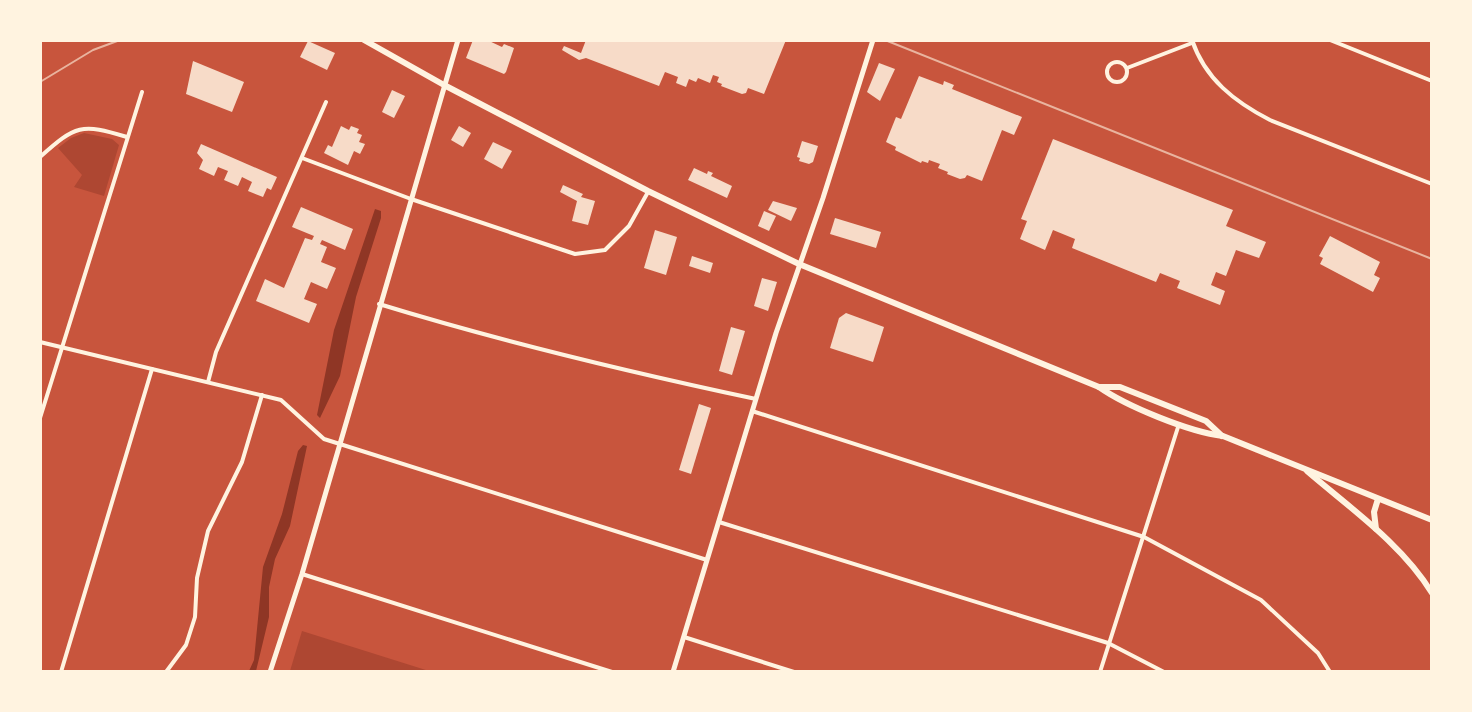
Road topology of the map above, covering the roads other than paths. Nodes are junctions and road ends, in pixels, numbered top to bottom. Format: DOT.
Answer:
graph roads {
  1 [pos="364,40"];
  2 [pos="458,40"];
  3 [pos="873,40"];
  4 [pos="1330,40"];
  5 [pos="1192,42"];
  6 [pos="1127,68"];
  7 [pos="1431,81"];
  8 [pos="444,86"];
  9 [pos="142,92"];
  10 [pos="326,102"];
  11 [pos="127,137"];
  12 [pos="40,158"];
  13 [pos="302,158"];
  14 [pos="1431,184"];
  15 [pos="648,191"];
  16 [pos="411,199"];
  17 [pos="799,264"];
  18 [pos="379,304"];
  19 [pos="40,342"];
  20 [pos="63,347"];
  21 [pos="152,369"];
  22 [pos="208,382"];
  23 [pos="1099,387"];
  24 [pos="262,396"];
  25 [pos="756,399"];
  26 [pos="752,411"];
  27 [pos="40,418"];
  28 [pos="1179,423"];
  29 [pos="1222,436"];
  30 [pos="339,445"];
  31 [pos="1307,470"];
  32 [pos="1378,499"];
  33 [pos="1431,520"];
  34 [pos="719,522"];
  35 [pos="1376,530"];
  36 [pos="1144,537"];
  37 [pos="708,560"];
  38 [pos="302,574"];
  39 [pos="1431,593"];
  40 [pos="684,637"];
  41 [pos="1108,643"];
  42 [pos="61,672"];
  43 [pos="166,672"];
  44 [pos="270,672"];
  45 [pos="612,672"];
  46 [pos="673,672"];
  47 [pos="794,672"];
  48 [pos="1100,672"];
  49 [pos="1164,672"];
  50 [pos="1329,672"];
  1 -- 8 [label="main road"];
  2 -- 8 [label="street"];
  3 -- 17 [label="street"];
  4 -- 7 [label="street"];
  5 -- 6 [label="street"];
  5 -- 14 [label="street"];
  6 -- 6 [label="street"];
  8 -- 15 [label="main road"];
  8 -- 16 [label="street"];
  9 -- 11 [label="street"];
  10 -- 13 [label="street"];
  11 -- 12 [label="street"];
  11 -- 20 [label="street"];
  13 -- 16 [label="street"];
  13 -- 22 [label="street"];
  15 -- 16 [label="street"];
  15 -- 17 [label="main road"];
  16 -- 18 [label="street"];
  17 -- 23 [label="main road"];
  17 -- 25 [label="street"];
  18 -- 25 [label="street"];
  18 -- 30 [label="street"];
  19 -- 20 [label="street"];
  20 -- 21 [label="street"];
  20 -- 27 [label="street"];
  21 -- 22 [label="street"];
  21 -- 42 [label="street"];
  22 -- 24 [label="street"];
  23 -- 28 [label="main road"];
  23 -- 29 [label="main road"];
  24 -- 30 [label="street"];
  24 -- 43 [label="street"];
  25 -- 26 [label="street"];
  26 -- 34 [label="street"];
  26 -- 36 [label="street"];
  28 -- 29 [label="main road"];
  28 -- 36 [label="street"];
  29 -- 31 [label="main road"];
  30 -- 37 [label="street"];
  30 -- 38 [label="street"];
  31 -- 32 [label="main road"];
  31 -- 35 [label="main road"];
  32 -- 33 [label="main road"];
  32 -- 35 [label="main road"];
  34 -- 37 [label="street"];
  34 -- 41 [label="street"];
  35 -- 39 [label="main road"];
  36 -- 41 [label="street"];
  36 -- 50 [label="street"];
  37 -- 40 [label="street"];
  38 -- 44 [label="street"];
  38 -- 45 [label="street"];
  40 -- 46 [label="street"];
  40 -- 47 [label="street"];
  41 -- 48 [label="street"];
  41 -- 49 [label="street"];
}
